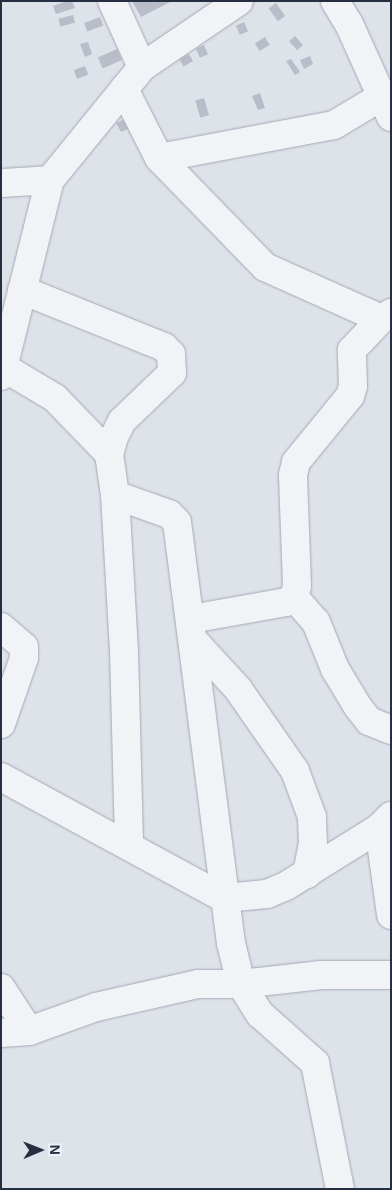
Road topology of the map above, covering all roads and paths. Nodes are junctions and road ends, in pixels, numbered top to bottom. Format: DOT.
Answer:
graph roads {
  1 [pos="112,1"];
  2 [pos="239,1"];
  3 [pos="335,1"];
  4 [pos="142,67"];
  5 [pos="124,89"];
  6 [pos="387,106"];
  7 [pos="158,158"];
  8 [pos="50,180"];
  9 [pos="1,183"];
  10 [pos="22,290"];
  11 [pos="387,320"];
  12 [pos="2,372"];
  13 [pos="109,454"];
  14 [pos="115,494"];
  15 [pos="294,596"];
  16 [pos="1,627"];
  17 [pos="192,629"];
  18 [pos="1,724"];
  19 [pos="391,730"];
  20 [pos="1,777"];
  21 [pos="385,822"];
  22 [pos="129,846"];
  23 [pos="307,874"];
  24 [pos="224,898"];
  25 [pos="391,915"];
  26 [pos="391,974"];
  27 [pos="242,984"];
  28 [pos="1,988"];
  29 [pos="29,1030"];
  30 [pos="1,1033"];
  31 [pos="340,1189"];
  1 -- 4 [label="street"];
  2 -- 4 [label="street"];
  3 -- 6 [label="street"];
  4 -- 5 [label="street"];
  5 -- 7 [label="street"];
  5 -- 8 [label="street"];
  6 -- 7 [label="street"];
  7 -- 11 [label="street"];
  8 -- 9 [label="street"];
  8 -- 10 [label="street"];
  10 -- 12 [label="street"];
  10 -- 13 [label="street"];
  11 -- 15 [label="street"];
  12 -- 13 [label="street"];
  13 -- 14 [label="street"];
  14 -- 17 [label="street"];
  14 -- 22 [label="street"];
  15 -- 17 [label="street"];
  15 -- 19 [label="street"];
  16 -- 18 [label="street"];
  17 -- 23 [label="street"];
  17 -- 24 [label="street"];
  20 -- 22 [label="street"];
  21 -- 23 [label="street"];
  21 -- 25 [label="street"];
  22 -- 24 [label="street"];
  23 -- 24 [label="street"];
  24 -- 27 [label="street"];
  26 -- 27 [label="street"];
  27 -- 29 [label="street"];
  27 -- 31 [label="street"];
  28 -- 29 [label="street"];
  29 -- 30 [label="street"];
}
